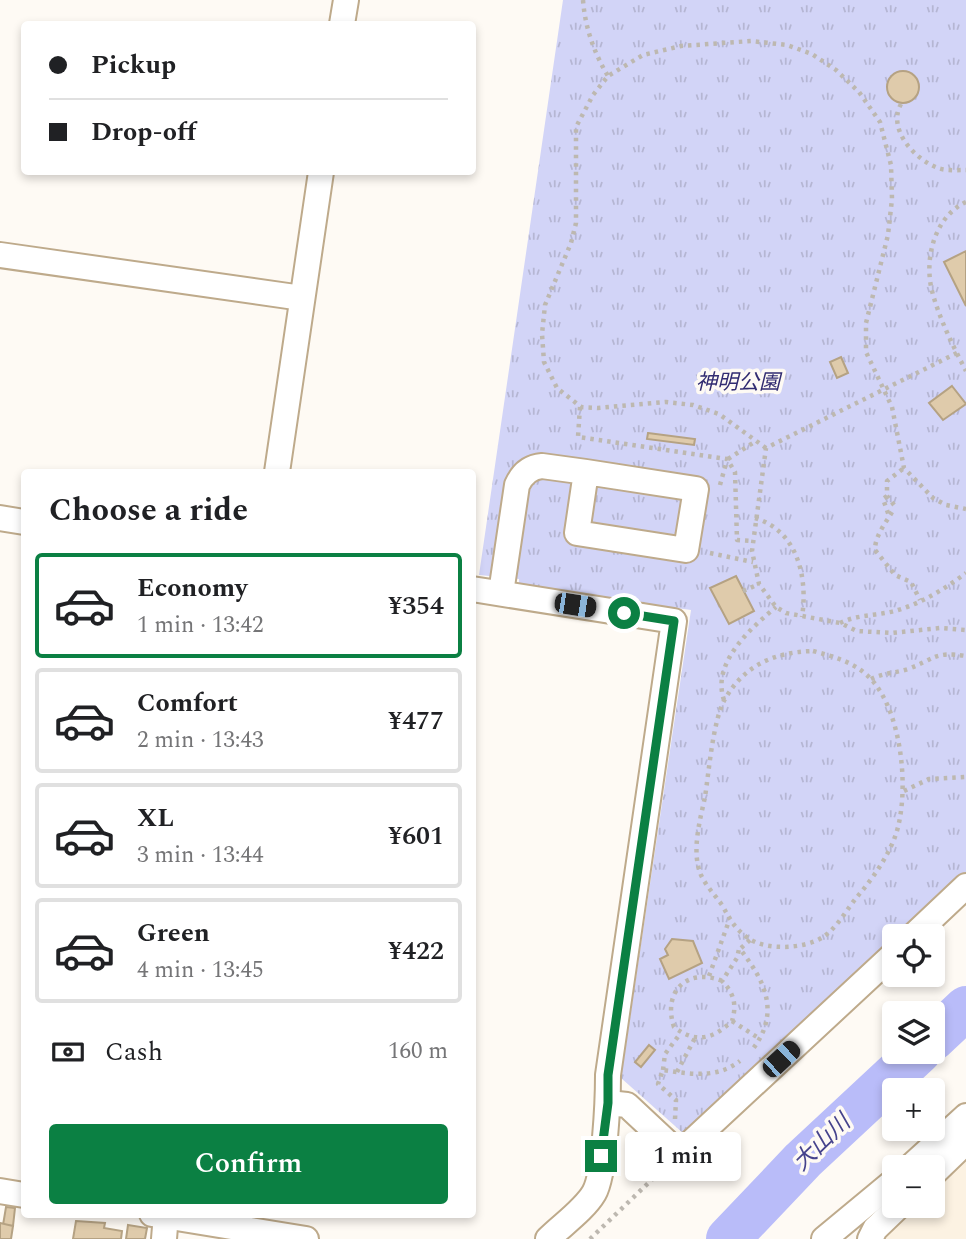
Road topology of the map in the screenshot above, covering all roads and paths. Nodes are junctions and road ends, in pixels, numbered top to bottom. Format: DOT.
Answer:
graph roads {
  1 [pos="346,0"];
  2 [pos="583,0"];
  3 [pos="342,21"];
  4 [pos="608,76"];
  5 [pos="901,104"];
  6 [pos="966,170"];
  7 [pos="321,175"];
  8 [pos="966,202"];
  9 [pos="0,254"];
  10 [pos="302,298"];
  11 [pos="957,353"];
  12 [pos="966,371"];
  13 [pos="883,389"];
  14 [pos="756,441"];
  15 [pos="766,448"];
  16 [pos="904,468"];
  17 [pos="277,469"];
  18 [pos="586,472"];
  19 [pos="887,496"];
  20 [pos="718,499"];
  21 [pos="894,505"];
  22 [pos="966,509"];
  23 [pos="892,512"];
  24 [pos="889,517"];
  25 [pos="0,518"];
  26 [pos="755,518"];
  27 [pos="21,522"];
  28 [pos="710,553"];
  29 [pos="753,562"];
  30 [pos="966,573"];
  31 [pos="759,584"];
  32 [pos="476,590"];
  33 [pos="744,591"];
  34 [pos="501,593"];
  35 [pos="920,600"];
  36 [pos="776,607"];
  37 [pos="802,617"];
  38 [pos="840,623"];
  39 [pos="966,630"];
  40 [pos="966,656"];
  41 [pos="871,679"];
  42 [pos="724,700"];
  43 [pos="966,777"];
  44 [pos="904,791"];
  45 [pos="966,886"];
  46 [pos="729,921"];
  47 [pos="926,924"];
  48 [pos="750,940"];
  49 [pos="740,949"];
  50 [pos="882,965"];
  51 [pos="709,976"];
  52 [pos="722,981"];
  53 [pos="732,1021"];
  54 [pos="680,1034"];
  55 [pos="695,1038"];
  56 [pos="760,1039"];
  57 [pos="663,1070"];
  58 [pos="677,1072"];
  59 [pos="608,1103"];
  60 [pos="966,1116"];
  61 [pos="674,1125"];
  62 [pos="966,1143"];
  63 [pos="923,1155"];
  64 [pos="672,1161"];
  65 [pos="945,1163"];
  66 [pos="0,1191"];
  67 [pos="882,1191"];
  68 [pos="21,1194"];
  69 [pos="886,1218"];
  70 [pos="162,1221"];
  71 [pos="306,1239"];
  72 [pos="548,1239"];
  73 [pos="590,1239"];
  74 [pos="824,1239"];
  75 [pos="870,1239"];
  1 -- 3 [label="street"];
  2 -- 4 [label="path"];
  4 -- 13 [label="path"];
  4 -- 14 [label="path"];
  5 -- 6 [label="path"];
  7 -- 10 [label="street"];
  8 -- 11 [label="path"];
  9 -- 10 [label="street"];
  10 -- 17 [label="street"];
  11 -- 12 [label="path"];
  11 -- 13 [label="path"];
  13 -- 15 [label="path"];
  13 -- 16 [label="path"];
  14 -- 15 [label="path"];
  14 -- 20 [label="path"];
  15 -- 26 [label="path"];
  16 -- 19 [label="path"];
  16 -- 22 [label="path"];
  18 -- 18 [label="street"];
  18 -- 34 [label="street"];
  19 -- 21 [label="path"];
  19 -- 24 [label="path"];
  23 -- 24 [label="path"];
  24 -- 35 [label="path"];
  25 -- 27 [label="street"];
  26 -- 29 [label="path"];
  26 -- 37 [label="path"];
  28 -- 29 [label="path"];
  29 -- 31 [label="path"];
  30 -- 35 [label="path"];
  31 -- 33 [label="path"];
  31 -- 36 [label="path"];
  32 -- 34 [label="street"];
  34 -- 59 [label="street"];
  35 -- 38 [label="path"];
  36 -- 37 [label="path"];
  36 -- 42 [label="path"];
  37 -- 38 [label="path"];
  38 -- 39 [label="path"];
  40 -- 41 [label="path"];
  41 -- 42 [label="path"];
  41 -- 44 [label="path"];
  42 -- 46 [label="path"];
  43 -- 44 [label="path"];
  44 -- 48 [label="path"];
  45 -- 47 [label="street"];
  46 -- 48 [label="path"];
  46 -- 51 [label="path"];
  48 -- 49 [label="path"];
  49 -- 52 [label="path"];
  49 -- 56 [label="path"];
  50 -- 59 [label="street"];
  51 -- 52 [label="path"];
  51 -- 55 [label="path"];
  52 -- 53 [label="path"];
  53 -- 55 [label="path"];
  53 -- 56 [label="path"];
  54 -- 57 [label="path"];
  55 -- 58 [label="path"];
  56 -- 58 [label="path"];
  57 -- 58 [label="path"];
  57 -- 61 [label="path"];
  59 -- 72 [label="street"];
  60 -- 63 [label="street"];
  62 -- 65 [label="street"];
  64 -- 73 [label="path"];
  66 -- 68 [label="street"];
  67 -- 74 [label="street"];
  69 -- 75 [label="street"];
  70 -- 71 [label="street"];
}
